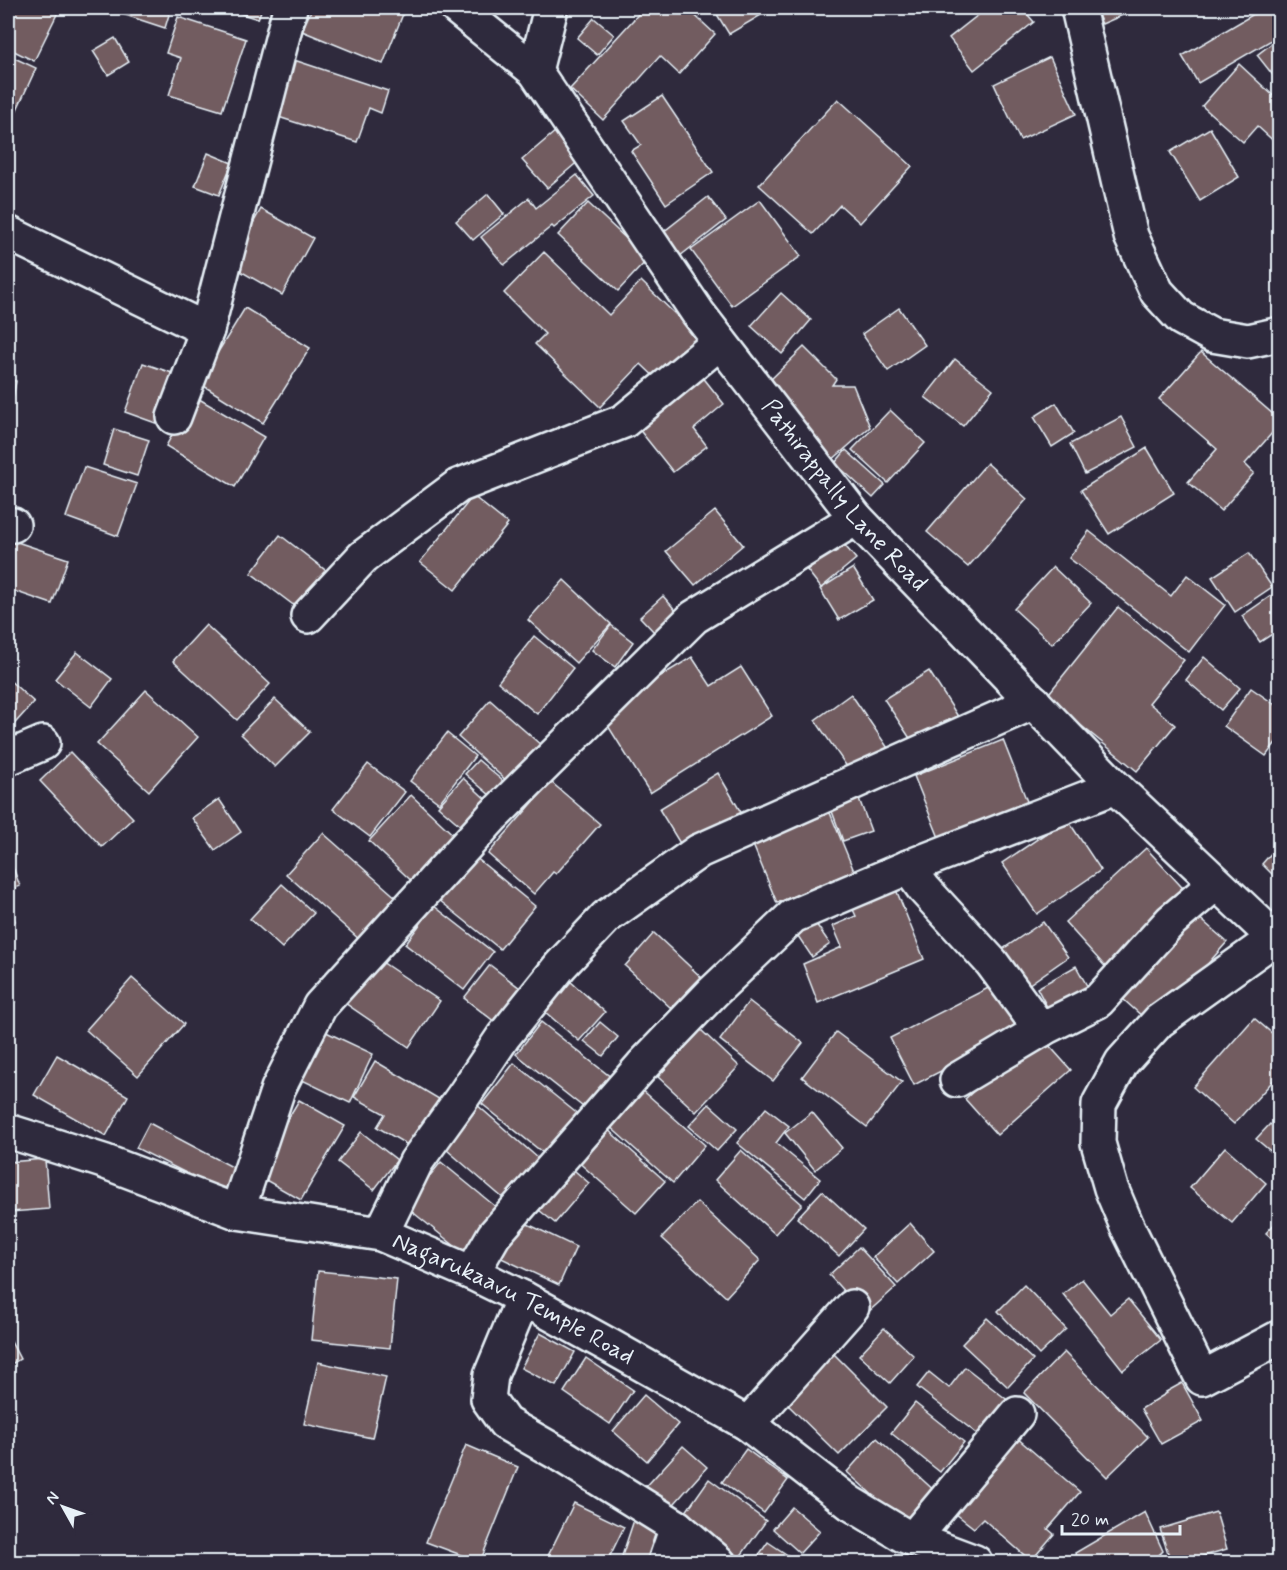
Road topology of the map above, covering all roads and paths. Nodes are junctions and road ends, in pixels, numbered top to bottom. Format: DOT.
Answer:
graph roads {
  1 [pos="290,8"];
  2 [pos="457,8"];
  3 [pos="551,8"];
  4 [pos="1077,8"];
  5 [pos="535,71"];
  6 [pos="8,233"];
  7 [pos="207,330"];
  8 [pos="1280,334"];
  9 [pos="720,342"];
  10 [pos="174,417"];
  11 [pos="856,518"];
  12 [pos="308,616"];
  13 [pos="1034,702"];
  14 [pos="43,743"];
  15 [pos="8,758"];
  16 [pos="1115,787"];
  17 [pos="908,867"];
  18 [pos="1216,883"];
  19 [pos="1277,940"];
  20 [pos="1041,1030"];
  21 [pos="957,1080"];
  22 [pos="8,1131"];
  23 [pos="237,1212"];
  24 [pos="381,1234"];
  25 [pos="472,1273"];
  26 [pos="523,1298"];
  27 [pos="852,1307"];
  28 [pos="1280,1337"];
  29 [pos="1017,1414"];
  30 [pos="747,1424"];
  31 [pos="677,1527"];
  32 [pos="913,1539"];
  33 [pos="664,1563"];
  34 [pos="718,1563"];
  35 [pos="975,1563"];
  1 -- 7 [label="street"];
  2 -- 5 [label="street, Pathirappally Lane Road"];
  3 -- 5 [label="street"];
  4 -- 8 [label="street"];
  5 -- 9 [label="street, Pathirappally Lane Road"];
  6 -- 7 [label="street"];
  7 -- 10 [label="street"];
  9 -- 11 [label="street, Pathirappally Lane Road"];
  9 -- 12 [label="street"];
  11 -- 13 [label="street, Pathirappally Lane Road"];
  11 -- 23 [label="street"];
  13 -- 16 [label="street, Pathirappally Lane Road"];
  13 -- 24 [label="street"];
  14 -- 15 [label="street"];
  16 -- 17 [label="street"];
  16 -- 18 [label="street, Pathirappally Lane Road"];
  17 -- 20 [label="street"];
  17 -- 25 [label="street"];
  18 -- 19 [label="street, Pathirappally Lane Road"];
  18 -- 20 [label="street"];
  19 -- 28 [label="street"];
  20 -- 21 [label="street"];
  22 -- 23 [label="street, Nagarukaavu Temple Road"];
  23 -- 24 [label="street, Nagarukaavu Temple Road"];
  24 -- 25 [label="street, Nagarukaavu Temple Road"];
  25 -- 26 [label="street, Nagarukaavu Temple Road"];
  26 -- 30 [label="street, Nagarukaavu Temple Road"];
  26 -- 31 [label="street"];
  27 -- 30 [label="street"];
  29 -- 32 [label="street"];
  30 -- 32 [label="street, Nagarukaavu Temple Road"];
  31 -- 33 [label="street"];
  31 -- 34 [label="street"];
  32 -- 35 [label="street, Nagarukaavu Temple Road"];
}
